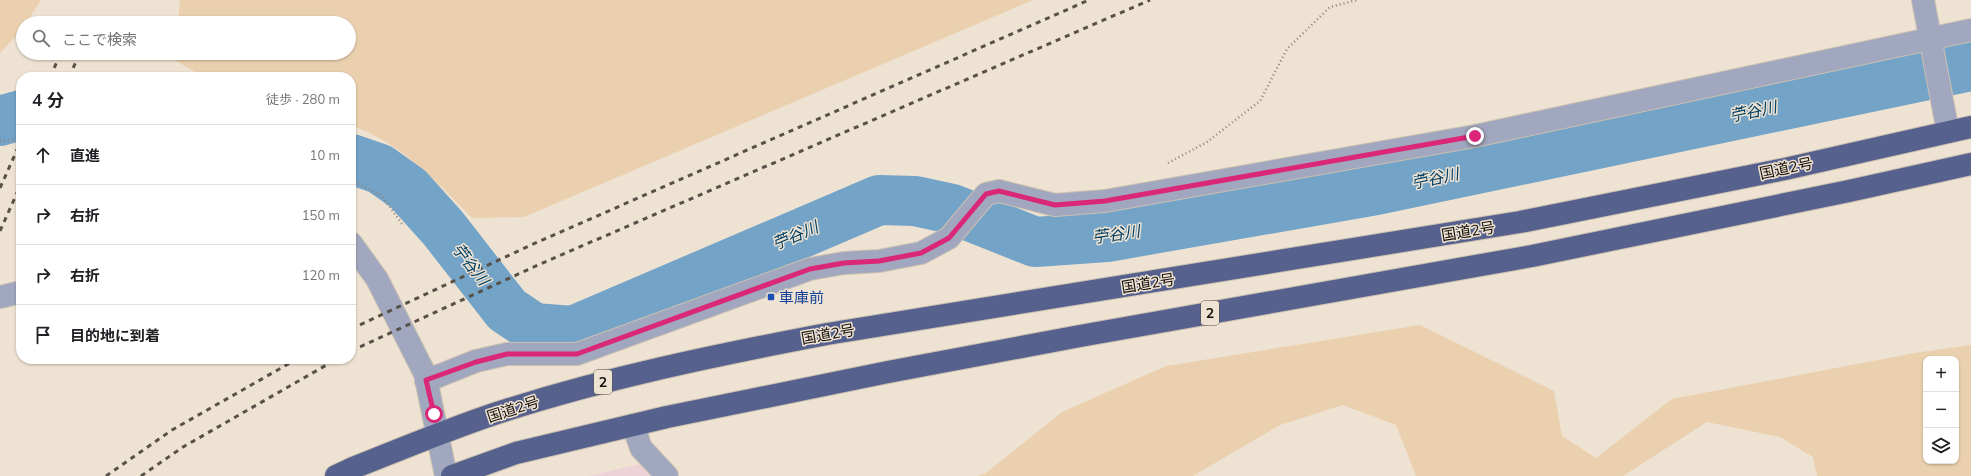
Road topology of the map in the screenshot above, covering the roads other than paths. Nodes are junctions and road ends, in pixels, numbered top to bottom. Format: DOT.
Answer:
graph roads {
  1 [pos="1923,0"];
  2 [pos="1971,30"];
  3 [pos="1931,44"];
  4 [pos="1971,127"];
  5 [pos="1948,132"];
  6 [pos="1971,164"];
  7 [pos="356,250"];
  8 [pos="16,293"];
  9 [pos="0,297"];
  10 [pos="426,380"];
  11 [pos="633,425"];
  12 [pos="437,436"];
  13 [pos="336,476"];
  14 [pos="446,476"];
  15 [pos="452,476"];
  16 [pos="667,476"];
  1 -- 3 [label="street"];
  2 -- 3 [label="street"];
  3 -- 5 [label="street"];
  3 -- 10 [label="street"];
  4 -- 5 [label="highway, 国道2号 / 2"];
  5 -- 12 [label="highway, 国道2号 / 2"];
  6 -- 11 [label="highway, 2"];
  7 -- 10 [label="street"];
  8 -- 9 [label="street"];
  10 -- 12 [label="street"];
  11 -- 15 [label="highway, 2"];
  11 -- 16 [label="street"];
  12 -- 13 [label="highway, 国道2号 / 2"];
  12 -- 14 [label="street"];
}
